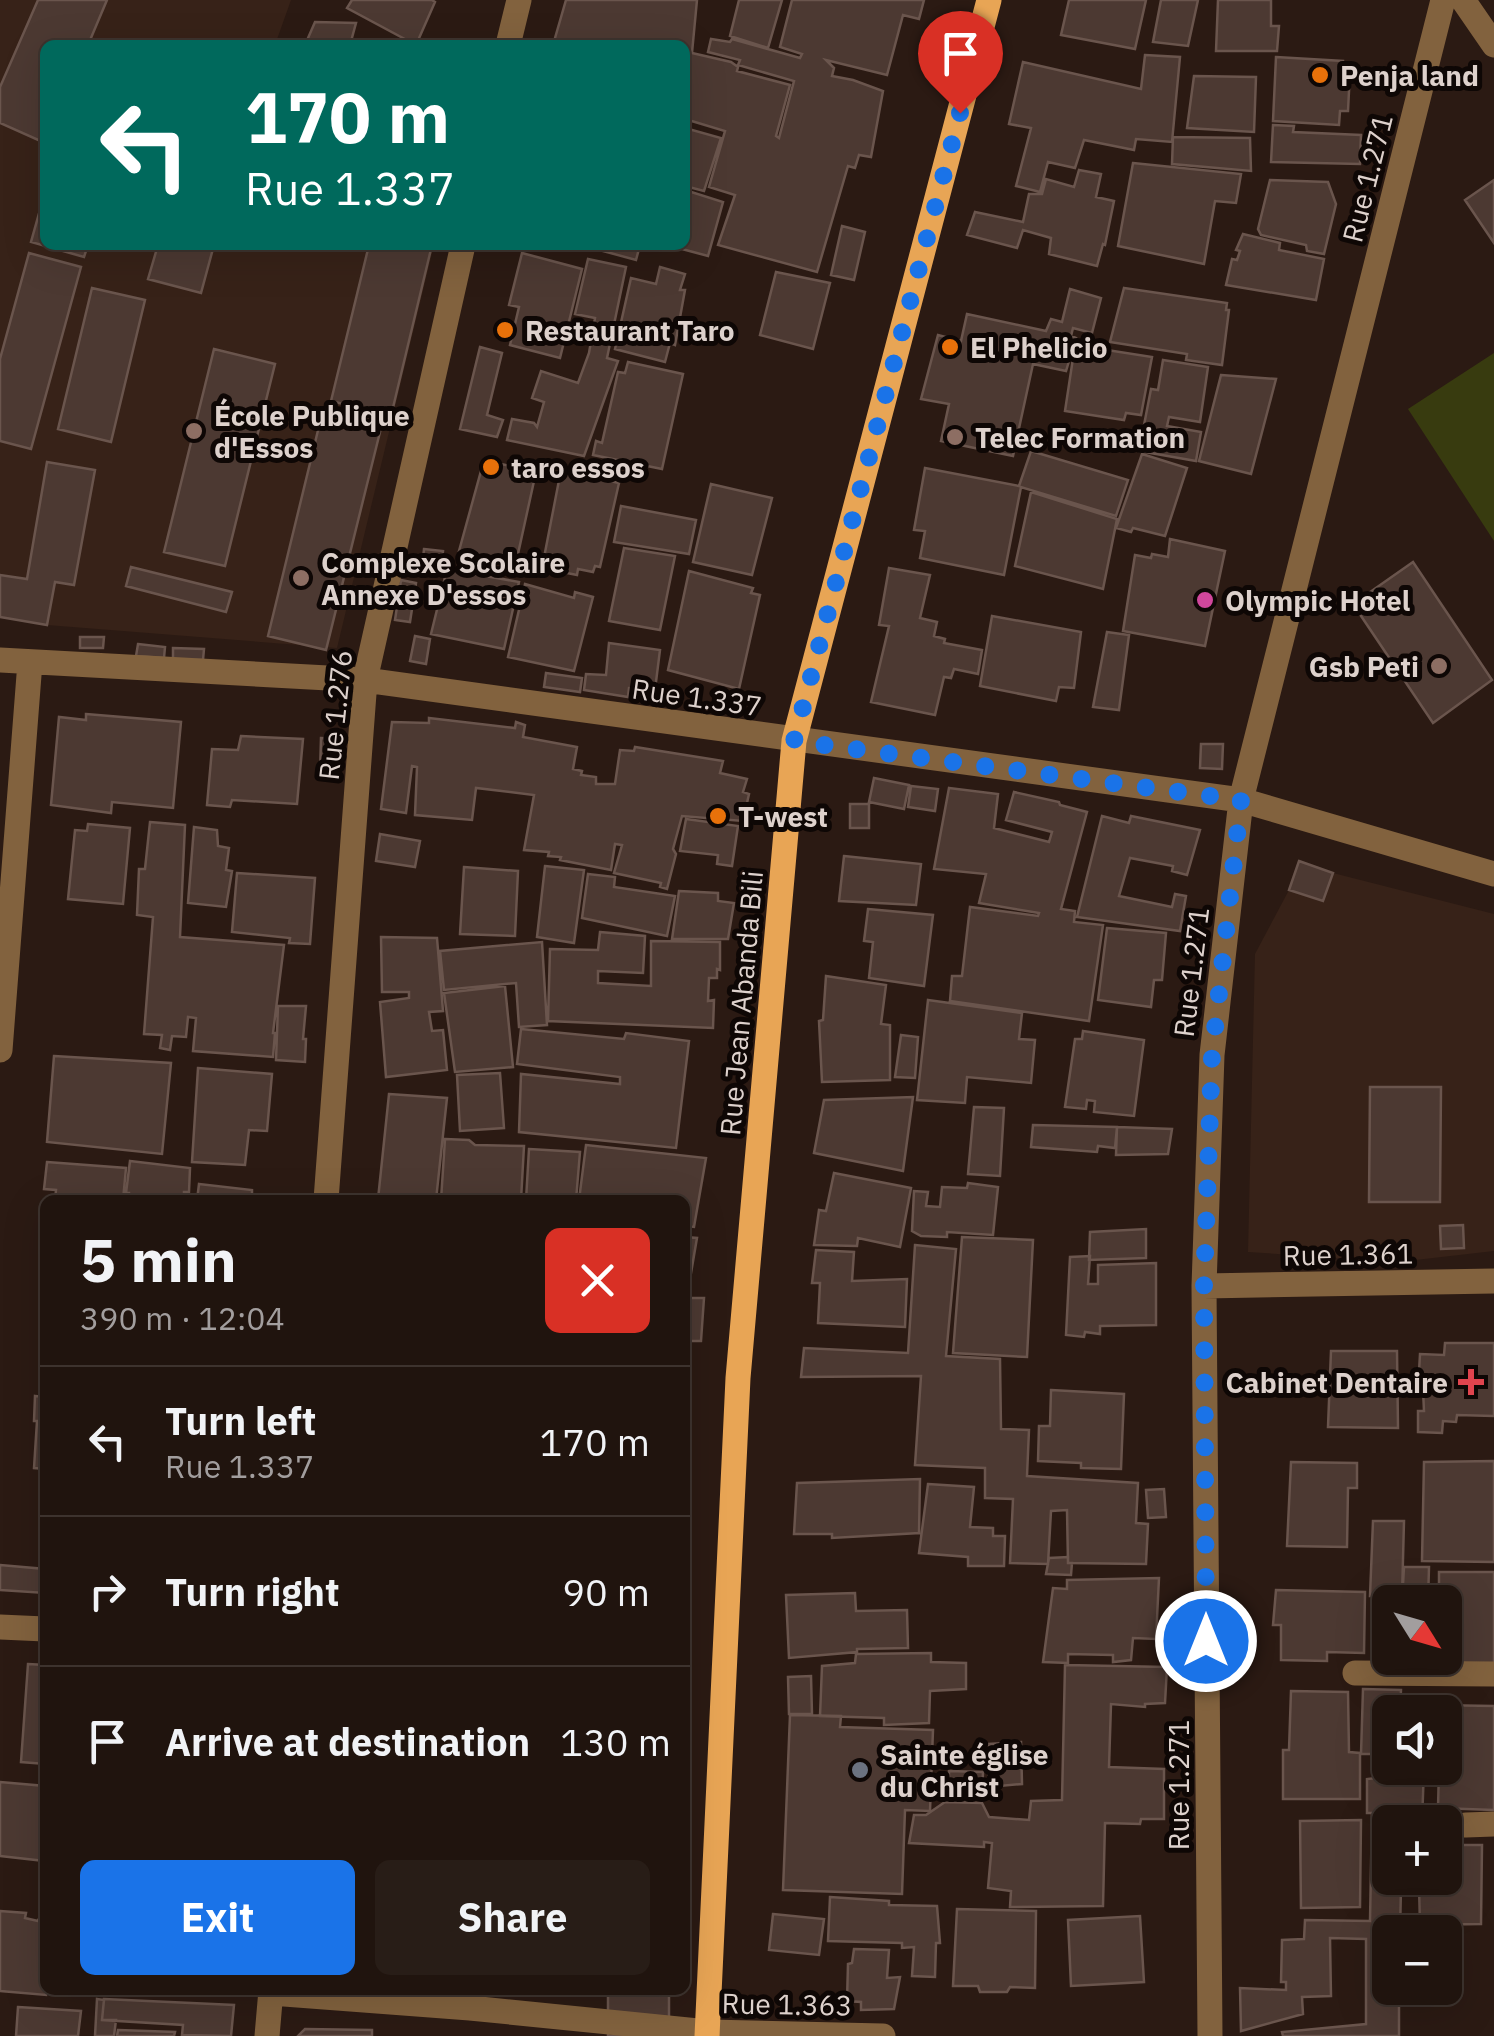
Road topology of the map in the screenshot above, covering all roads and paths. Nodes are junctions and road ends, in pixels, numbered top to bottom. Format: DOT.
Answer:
graph roads {
  1 [pos="989,0"];
  2 [pos="1443,0"];
  3 [pos="1463,0"];
  4 [pos="513,3"];
  5 [pos="509,40"];
  6 [pos="1494,44"];
  7 [pos="462,250"];
  8 [pos="0,660"];
  9 [pos="30,662"];
  10 [pos="364,680"];
  11 [pos="794,741"];
  12 [pos="1241,800"];
  13 [pos="1494,874"];
  14 [pos="0,1050"];
  15 [pos="326,1195"];
  16 [pos="1494,1281"];
  17 [pos="1204,1286"];
  18 [pos="0,1627"];
  19 [pos="40,1629"];
  20 [pos="1355,1673"];
  21 [pos="1494,1674"];
  22 [pos="1494,1824"];
  23 [pos="1466,1825"];
  24 [pos="271,1995"];
  25 [pos="308,1995"];
  26 [pos="707,2034"];
  27 [pos="267,2036"];
  28 [pos="884,2036"];
  29 [pos="1210,2036"];
  1 -- 11 [label="main road, Rue Jean Abanda Bili"];
  2 -- 12 [label="street, Rue 1.271"];
  3 -- 6 [label="street"];
  4 -- 5 [label="street"];
  7 -- 10 [label="street, Rue 1.276"];
  8 -- 9 [label="street, Rue 1.337"];
  9 -- 10 [label="street, Rue 1.337"];
  9 -- 14 [label="street"];
  10 -- 11 [label="street, Rue 1.337"];
  10 -- 15 [label="street, Rue 1.276"];
  11 -- 12 [label="street, Rue 1.337"];
  11 -- 26 [label="main road, Rue Jean Abanda Bili"];
  12 -- 13 [label="street, Rue 1.337"];
  12 -- 17 [label="street, Rue 1.271"];
  16 -- 17 [label="street, Rue 1.361"];
  17 -- 29 [label="street, Rue 1.271"];
  18 -- 19 [label="street"];
  20 -- 21 [label="street"];
  22 -- 23 [label="street"];
  24 -- 27 [label="street"];
  25 -- 26 [label="street, Rue 1.363"];
  26 -- 28 [label="street, Rue 1.363"];
}
